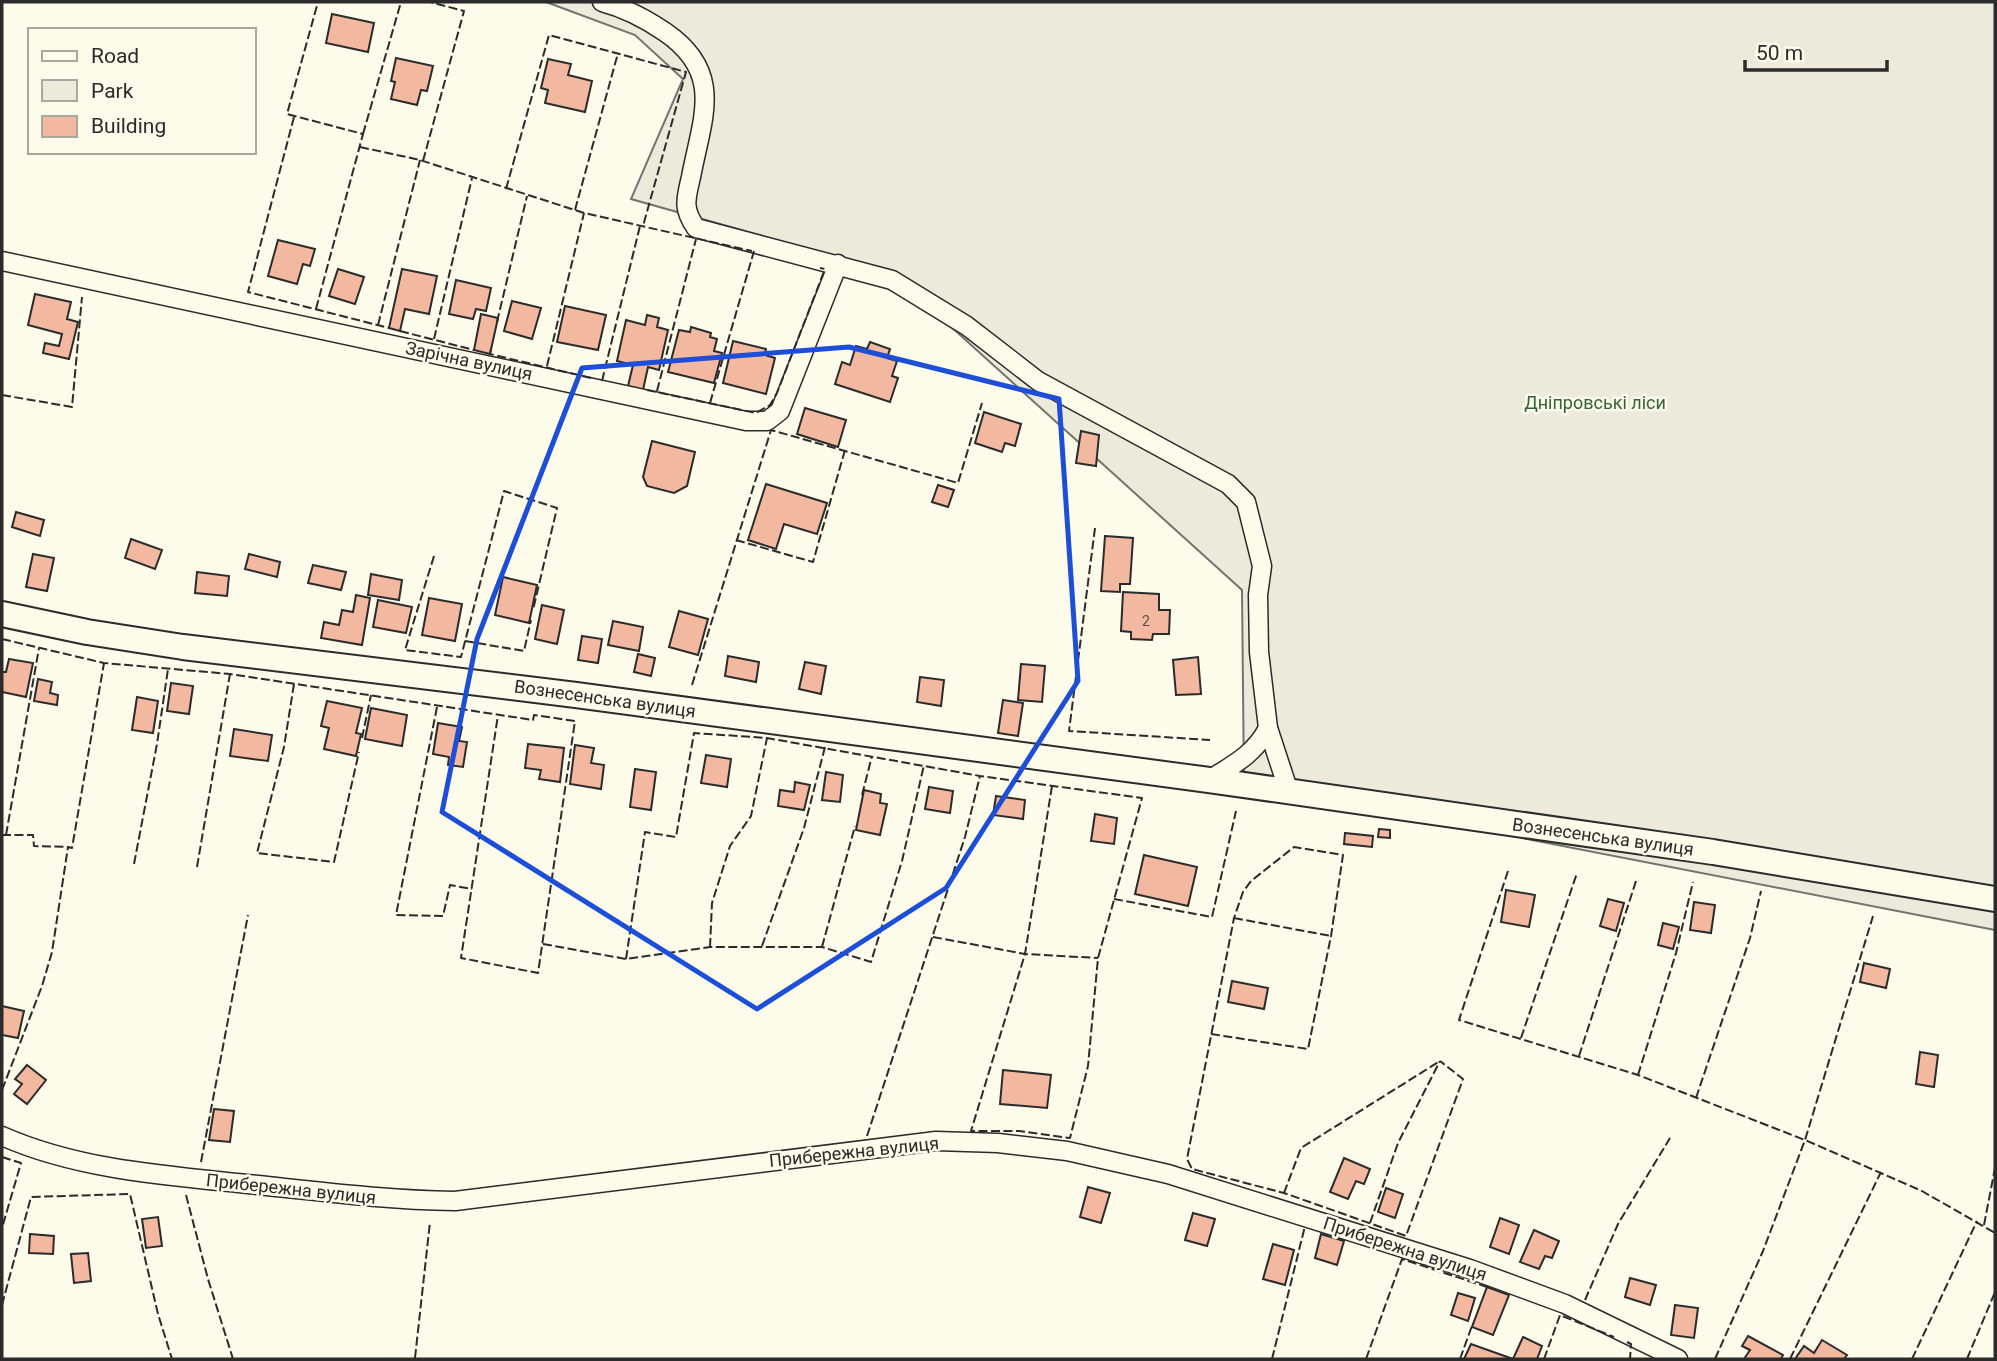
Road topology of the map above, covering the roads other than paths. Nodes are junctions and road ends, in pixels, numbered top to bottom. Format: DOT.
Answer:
graph roads {
  1 [pos="602,2"];
  2 [pos="2,261"];
  3 [pos="838,264"];
  4 [pos="2,614"];
  5 [pos="1268,728"];
  6 [pos="1209,780"];
  7 [pos="1289,792"];
  8 [pos="1995,899"];
  9 [pos="2,1136"];
  10 [pos="1678,1359"];
  1 -- 3 [label="street"];
  2 -- 3 [label="street, Зарічна вулиця"];
  3 -- 5 [label="street"];
  4 -- 6 [label="main road, Вознесенська вулиця"];
  5 -- 6 [label="street"];
  5 -- 7 [label="street"];
  6 -- 7 [label="main road, Вознесенська вулиця"];
  7 -- 8 [label="main road, Вознесенська вулиця"];
  9 -- 10 [label="street, Прибережна вулиця"];
}
